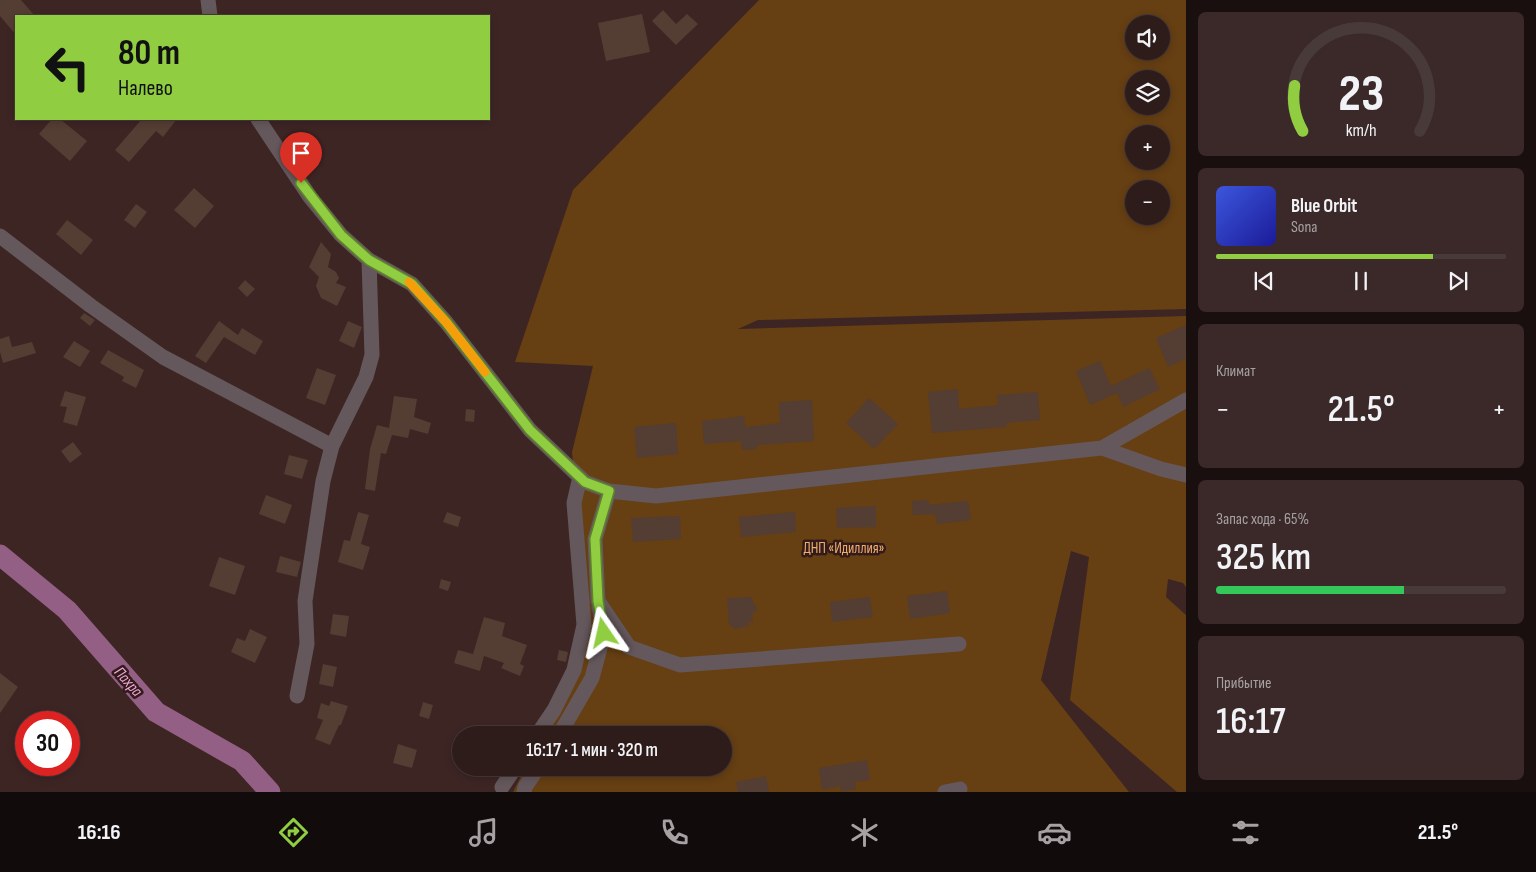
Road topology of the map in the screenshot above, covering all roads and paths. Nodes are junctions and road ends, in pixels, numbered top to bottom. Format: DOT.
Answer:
graph roads {
  1 [pos="208,0"];
  2 [pos="210,15"];
  3 [pos="259,120"];
  4 [pos="0,236"];
  5 [pos="369,260"];
  6 [pos="1186,400"];
  7 [pos="332,446"];
  8 [pos="1102,448"];
  9 [pos="1186,475"];
  10 [pos="580,477"];
  11 [pos="609,491"];
  12 [pos="598,601"];
  13 [pos="958,644"];
  14 [pos="297,696"];
  15 [pos="543,726"];
  16 [pos="564,726"];
  17 [pos="510,776"];
  18 [pos="533,776"];
  19 [pos="502,787"];
  20 [pos="524,792"];
  1 -- 2 [label="street"];
  3 -- 5 [label="street"];
  4 -- 7 [label="street"];
  5 -- 7 [label="street"];
  5 -- 10 [label="street"];
  6 -- 8 [label="street"];
  7 -- 14 [label="street"];
  8 -- 9 [label="street"];
  8 -- 11 [label="street"];
  10 -- 11 [label="street"];
  10 -- 15 [label="street"];
  11 -- 12 [label="street"];
  12 -- 13 [label="street"];
  12 -- 16 [label="street"];
  17 -- 19 [label="street"];
  18 -- 20 [label="street"];
}
